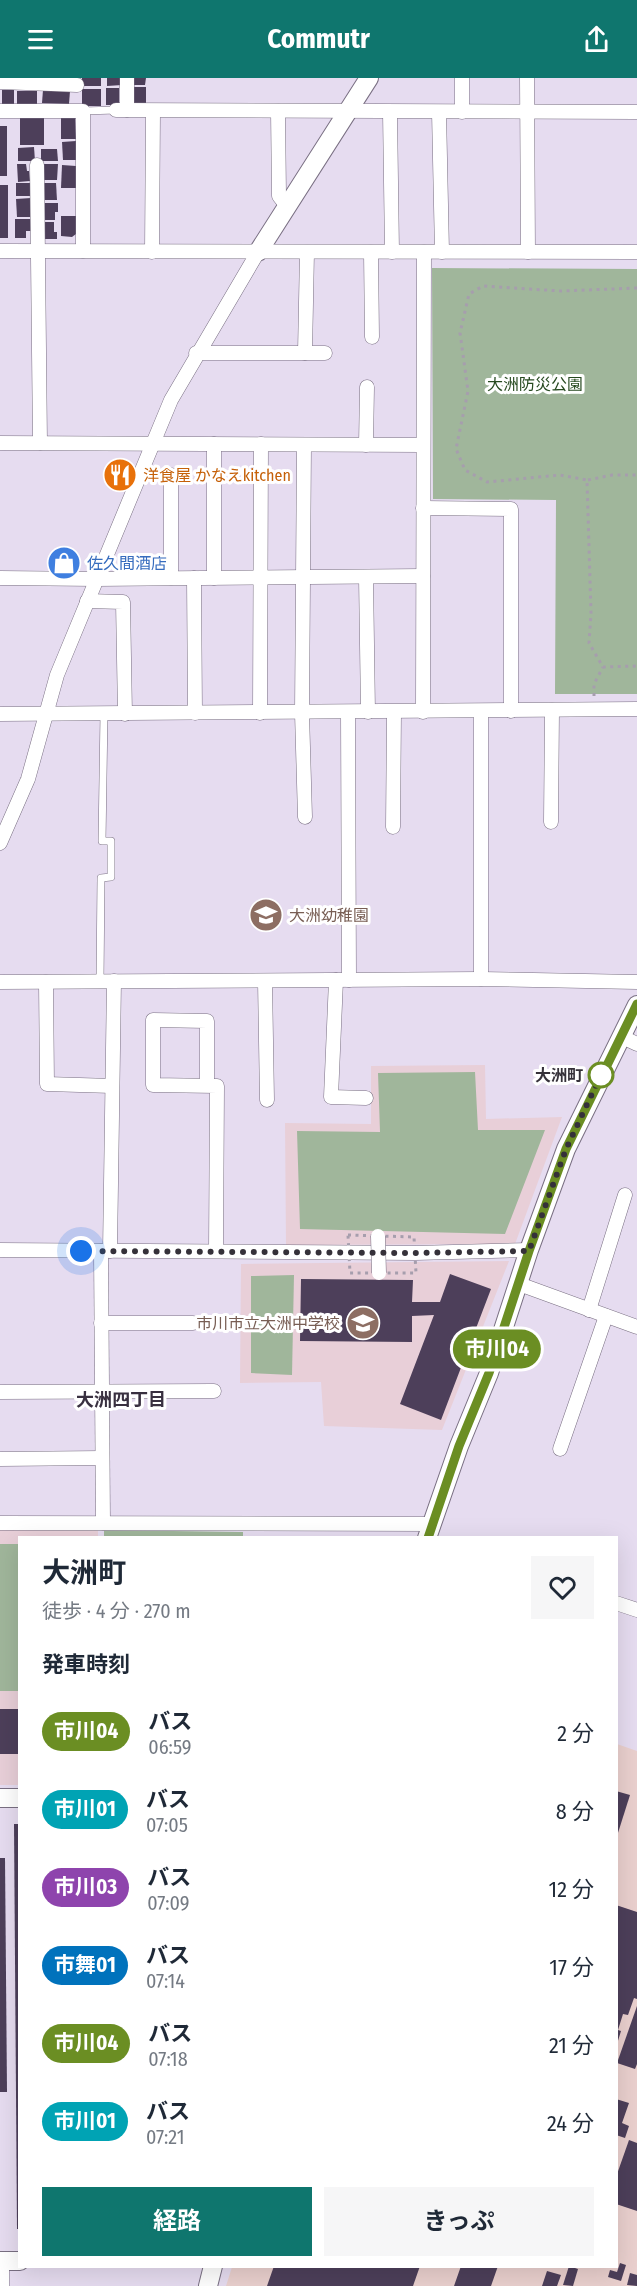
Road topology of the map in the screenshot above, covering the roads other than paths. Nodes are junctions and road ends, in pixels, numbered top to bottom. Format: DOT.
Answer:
graph roads {
  1 [pos="127,78"];
  2 [pos="369,78"];
  3 [pos="462,78"];
  4 [pos="527,78"];
  5 [pos="0,82"];
  6 [pos="77,82"];
  7 [pos="122,110"];
  8 [pos="0,111"];
  9 [pos="80,111"];
  10 [pos="153,111"];
  11 [pos="278,111"];
  12 [pos="349,112"];
  13 [pos="390,112"];
  14 [pos="439,112"];
  15 [pos="462,112"];
  16 [pos="527,112"];
  17 [pos="637,112"];
  18 [pos="37,165"];
  19 [pos="286,205"];
  20 [pos="0,251"];
  21 [pos="38,251"];
  22 [pos="83,252"];
  23 [pos="152,252"];
  24 [pos="258,252"];
  25 [pos="307,252"];
  26 [pos="372,252"];
  27 [pos="392,252"];
  28 [pos="424,252"];
  29 [pos="442,252"];
  30 [pos="528,252"];
  31 [pos="637,252"];
  32 [pos="372,337"];
  33 [pos="196,353"];
  34 [pos="304,353"];
  35 [pos="325,353"];
  36 [pos="366,387"];
  37 [pos="0,443"];
  38 [pos="40,443"];
  39 [pos="152,444"];
  40 [pos="214,444"];
  41 [pos="261,444"];
  42 [pos="304,445"];
  43 [pos="366,445"];
  44 [pos="423,445"];
  45 [pos="171,475"];
  46 [pos="423,508"];
  47 [pos="423,576"];
  48 [pos="366,577"];
  49 [pos="0,578"];
  50 [pos="171,578"];
  51 [pos="194,578"];
  52 [pos="214,578"];
  53 [pos="261,578"];
  54 [pos="303,578"];
  55 [pos="96,579"];
  56 [pos="87,601"];
  57 [pos="637,709"];
  58 [pos="552,710"];
  59 [pos="481,711"];
  60 [pos="511,711"];
  61 [pos="348,712"];
  62 [pos="368,712"];
  63 [pos="394,712"];
  64 [pos="423,712"];
  65 [pos="195,713"];
  66 [pos="260,713"];
  67 [pos="302,713"];
  68 [pos="0,714"];
  69 [pos="45,714"];
  70 [pos="104,714"];
  71 [pos="125,714"];
  72 [pos="305,817"];
  73 [pos="551,822"];
  74 [pos="393,827"];
  75 [pos="0,843"];
  76 [pos="342,980"];
  77 [pos="481,980"];
  78 [pos="107,981"];
  79 [pos="265,981"];
  80 [pos="0,982"];
  81 [pos="46,982"];
  82 [pos="637,982"];
  83 [pos="637,1005"];
  84 [pos="620,1036"];
  85 [pos="637,1044"];
  86 [pos="112,1086"];
  87 [pos="207,1086"];
  88 [pos="366,1098"];
  89 [pos="267,1100"];
  90 [pos="625,1195"];
  91 [pos="378,1236"];
  92 [pos="0,1250"];
  93 [pos="106,1251"];
  94 [pos="216,1251"];
  95 [pos="529,1251"];
  96 [pos="379,1273"];
  97 [pos="519,1284"];
  98 [pos="589,1310"];
  99 [pos="606,1316"];
  100 [pos="101,1323"];
  101 [pos="193,1323"];
  102 [pos="637,1328"];
  103 [pos="214,1391"];
  104 [pos="0,1392"];
  105 [pos="102,1393"];
  106 [pos="560,1449"];
  107 [pos="102,1458"];
  108 [pos="0,1459"];
  109 [pos="0,1523"];
  110 [pos="102,1523"];
  111 [pos="430,1531"];
  112 [pos="618,1604"];
  113 [pos="637,1610"];
  114 [pos="0,1798"];
  115 [pos="18,1798"];
  116 [pos="7,2261"];
  117 [pos="212,2268"];
  118 [pos="2,2286"];
  119 [pos="207,2286"];
  1 -- 7 [label="street"];
  2 -- 12 [label="main road"];
  3 -- 15 [label="street"];
  4 -- 16 [label="street"];
  5 -- 6 [label="street"];
  6 -- 9 [label="street"];
  7 -- 9 [label="lane"];
  7 -- 10 [label="street"];
  8 -- 9 [label="street"];
  9 -- 22 [label="street"];
  10 -- 11 [label="street"];
  10 -- 23 [label="street"];
  11 -- 12 [label="street"];
  11 -- 19 [label="street"];
  12 -- 13 [label="street"];
  12 -- 19 [label="main road"];
  13 -- 14 [label="street"];
  13 -- 27 [label="street"];
  14 -- 15 [label="street"];
  14 -- 29 [label="street"];
  15 -- 16 [label="street"];
  16 -- 17 [label="street"];
  16 -- 30 [label="street"];
  18 -- 21 [label="street"];
  19 -- 24 [label="main road"];
  20 -- 21 [label="street"];
  21 -- 22 [label="street"];
  21 -- 38 [label="street"];
  22 -- 23 [label="street"];
  23 -- 24 [label="street"];
  24 -- 25 [label="street"];
  24 -- 33 [label="street"];
  25 -- 26 [label="street"];
  25 -- 34 [label="street"];
  26 -- 27 [label="street"];
  26 -- 32 [label="street"];
  27 -- 28 [label="street"];
  28 -- 29 [label="street"];
  28 -- 44 [label="street"];
  29 -- 30 [label="street"];
  30 -- 31 [label="street"];
  33 -- 34 [label="street"];
  33 -- 39 [label="street"];
  34 -- 35 [label="street"];
  36 -- 43 [label="street"];
  37 -- 38 [label="street"];
  38 -- 39 [label="street"];
  39 -- 40 [label="street"];
  39 -- 55 [label="street"];
  40 -- 41 [label="street"];
  40 -- 52 [label="street"];
  41 -- 42 [label="street"];
  41 -- 53 [label="street"];
  42 -- 43 [label="street"];
  42 -- 54 [label="street"];
  43 -- 44 [label="street"];
  44 -- 46 [label="street"];
  45 -- 50 [label="street"];
  46 -- 47 [label="street"];
  46 -- 60 [label="street"];
  47 -- 48 [label="street"];
  47 -- 64 [label="street"];
  48 -- 54 [label="street"];
  48 -- 62 [label="street"];
  49 -- 55 [label="street"];
  50 -- 51 [label="street"];
  50 -- 55 [label="street"];
  51 -- 52 [label="street"];
  51 -- 65 [label="street"];
  52 -- 53 [label="street"];
  53 -- 54 [label="street"];
  53 -- 66 [label="street"];
  54 -- 67 [label="street"];
  55 -- 56 [label="street"];
  56 -- 69 [label="street"];
  56 -- 71 [label="street"];
  57 -- 58 [label="street"];
  58 -- 60 [label="street"];
  58 -- 73 [label="street"];
  59 -- 60 [label="street"];
  59 -- 64 [label="street"];
  59 -- 77 [label="street"];
  61 -- 62 [label="street"];
  61 -- 67 [label="street"];
  61 -- 76 [label="street"];
  62 -- 63 [label="street"];
  63 -- 64 [label="street"];
  63 -- 74 [label="street"];
  65 -- 66 [label="street"];
  65 -- 71 [label="street"];
  66 -- 67 [label="street"];
  67 -- 72 [label="street"];
  68 -- 69 [label="street"];
  69 -- 70 [label="street"];
  69 -- 75 [label="street"];
  70 -- 71 [label="street"];
  70 -- 78 [label="lane"];
  76 -- 77 [label="street"];
  76 -- 79 [label="street"];
  76 -- 88 [label="street"];
  77 -- 82 [label="street"];
  78 -- 79 [label="street"];
  78 -- 81 [label="street"];
  78 -- 86 [label="street"];
  79 -- 89 [label="street"];
  80 -- 81 [label="street"];
  81 -- 86 [label="street"];
  83 -- 84 [label="main road"];
  84 -- 85 [label="street"];
  84 -- 95 [label="main road"];
  86 -- 93 [label="street"];
  87 -- 87 [label="street"];
  87 -- 94 [label="street"];
  90 -- 98 [label="street"];
  91 -- 96 [label="street, bridge"];
  92 -- 93 [label="street"];
  93 -- 94 [label="street"];
  93 -- 100 [label="street"];
  94 -- 95 [label="street"];
  95 -- 97 [label="main road"];
  97 -- 98 [label="street"];
  97 -- 111 [label="main road"];
  98 -- 99 [label="street"];
  99 -- 102 [label="street"];
  99 -- 106 [label="street"];
  100 -- 101 [label="street"];
  100 -- 105 [label="street"];
  103 -- 105 [label="street"];
  104 -- 105 [label="street"];
  105 -- 107 [label="street"];
  107 -- 108 [label="street"];
  107 -- 110 [label="street"];
  109 -- 110 [label="street"];
  110 -- 111 [label="street"];
  112 -- 113 [label="street"];
  114 -- 115 [label="main road"];
  116 -- 118 [label="street"];
  117 -- 119 [label="main road"];
}
